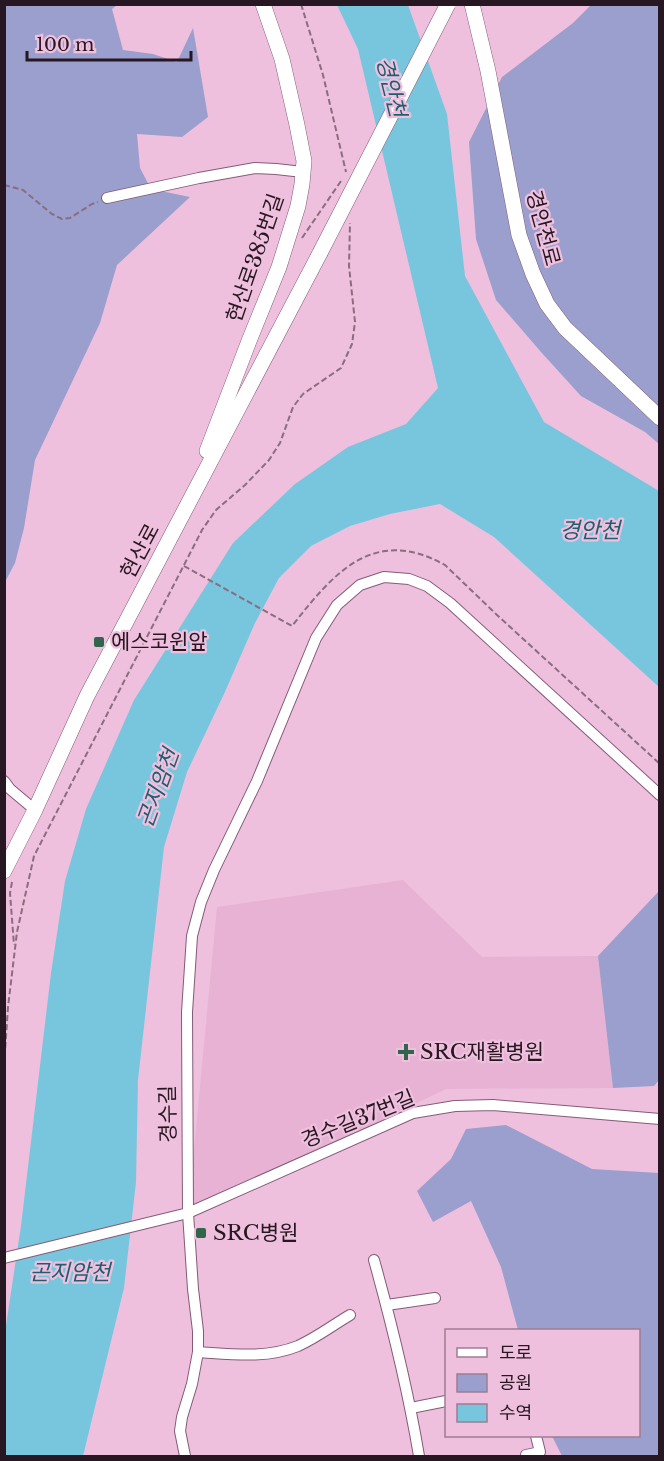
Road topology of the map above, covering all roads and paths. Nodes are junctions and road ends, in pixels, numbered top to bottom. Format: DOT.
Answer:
graph roads {
  1 [pos="263,4"];
  2 [pos="301,4"];
  3 [pos="448,4"];
  4 [pos="472,4"];
  5 [pos="303,172"];
  6 [pos="4,185"];
  7 [pos="107,198"];
  8 [pos="350,215"];
  9 [pos="297,244"];
  10 [pos="660,418"];
  11 [pos="181,518"];
  12 [pos="445,565"];
  13 [pos="184,566"];
  14 [pos="286,623"];
  15 [pos="660,764"];
  16 [pos="4,781"];
  17 [pos="660,795"];
  18 [pos="35,810"];
  19 [pos="8,877"];
  20 [pos="15,950"];
  21 [pos="4,1066"];
  22 [pos="660,1119"];
  23 [pos="188,1213"];
  24 [pos="4,1258"];
  25 [pos="374,1260"];
  26 [pos="435,1298"];
  27 [pos="387,1305"];
  28 [pos="350,1315"];
  29 [pos="198,1352"];
  30 [pos="445,1401"];
  31 [pos="411,1408"];
  32 [pos="537,1437"];
  33 [pos="185,1456"];
  34 [pos="419,1456"];
  35 [pos="526,1456"];
  1 -- 5 [label="street, 현산로385번길"];
  2 -- 9 [label="path"];
  3 -- 11 [label="street, 현산로, bridge"];
  4 -- 10 [label="street, 경안천로"];
  5 -- 7 [label="street"];
  5 -- 11 [label="street, 현산로385번길"];
  6 -- 7 [label="path"];
  8 -- 13 [label="path"];
  11 -- 18 [label="street, 현산로"];
  12 -- 15 [label="path"];
  13 -- 14 [label="path"];
  13 -- 20 [label="path"];
  16 -- 18 [label="street"];
  17 -- 23 [label="street, 경수길"];
  18 -- 19 [label="street, 현산로"];
  19 -- 20 [label="path"];
  20 -- 21 [label="path"];
  22 -- 23 [label="street, 경수길37번길"];
  23 -- 24 [label="street, 경수길37번길"];
  23 -- 29 [label="street, 경수길"];
  25 -- 27 [label="street"];
  26 -- 27 [label="street"];
  27 -- 31 [label="street"];
  28 -- 29 [label="street"];
  29 -- 33 [label="street, 경수길"];
  30 -- 31 [label="street"];
  31 -- 34 [label="street"];
  32 -- 35 [label="street"];
}
